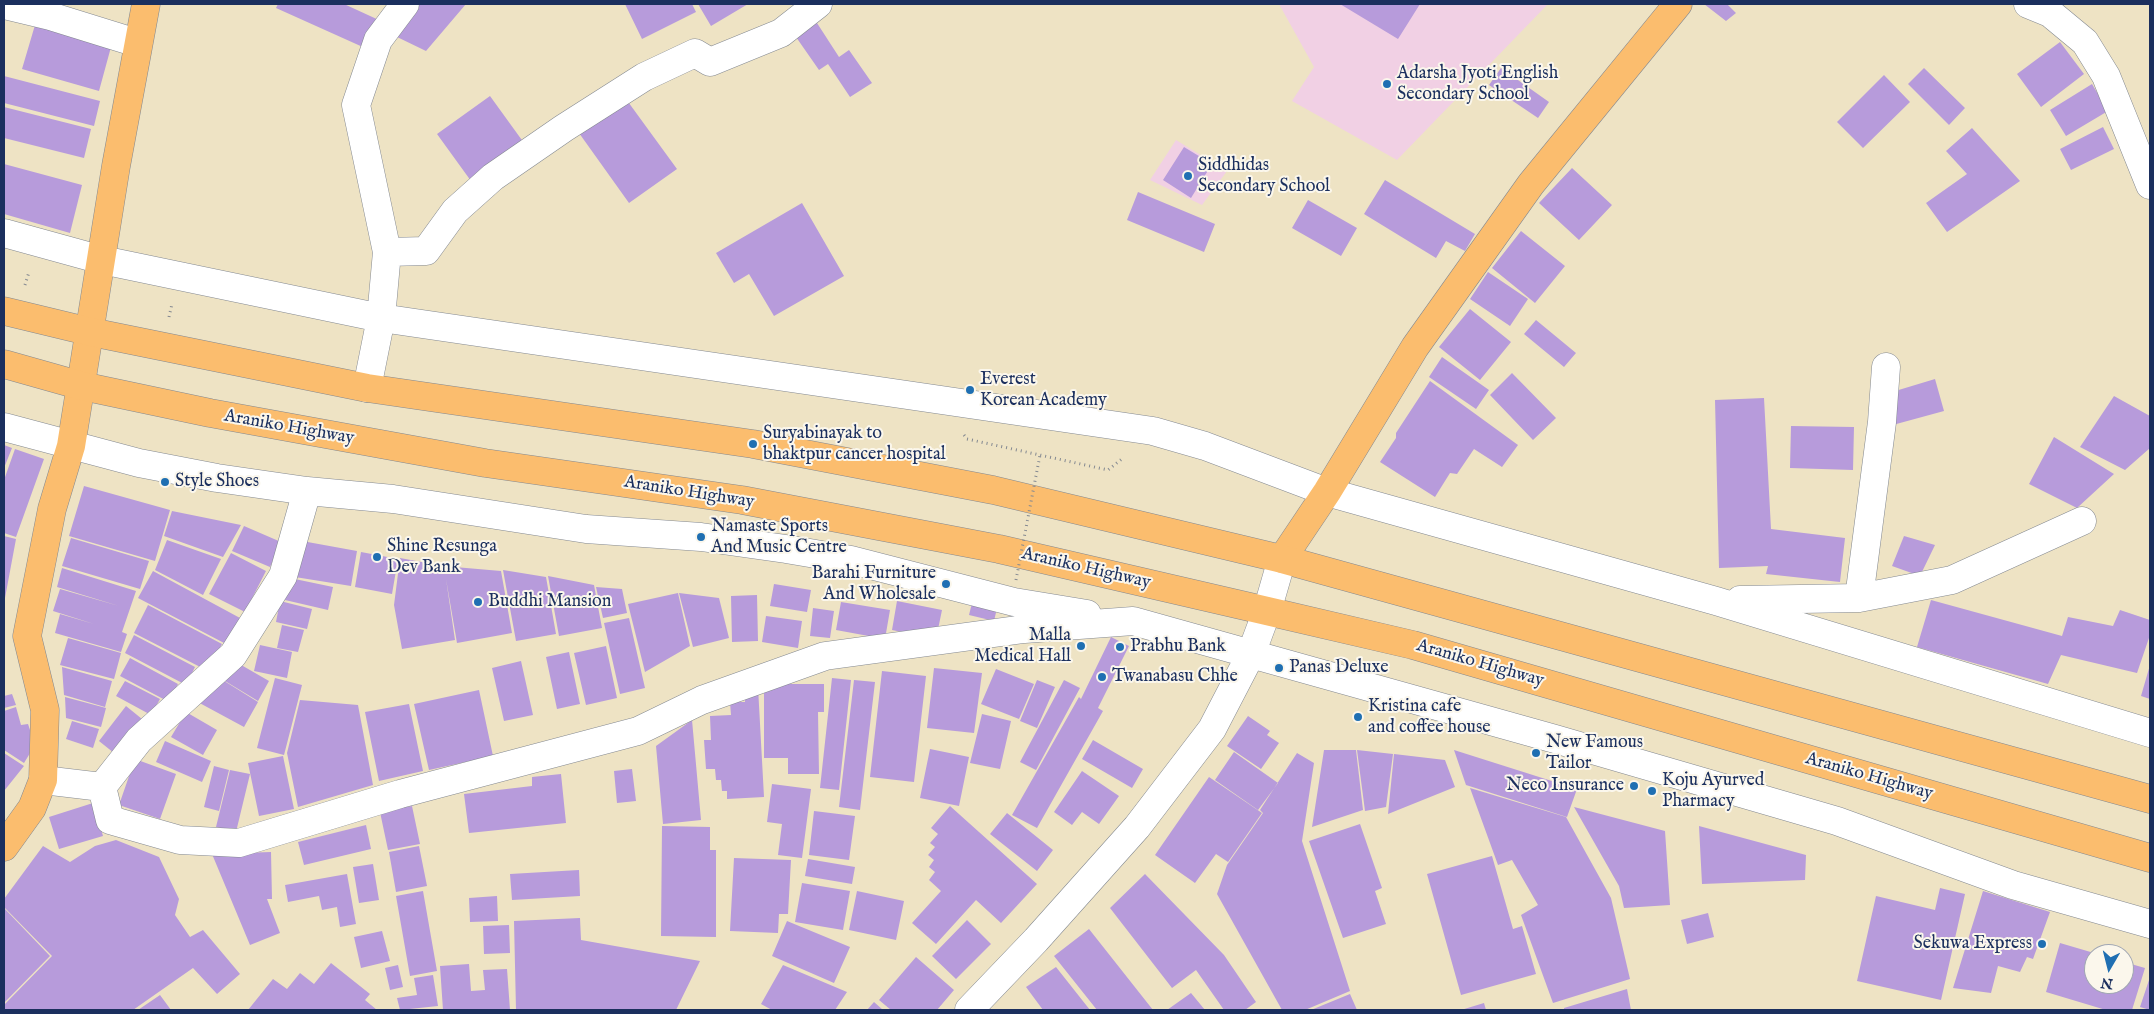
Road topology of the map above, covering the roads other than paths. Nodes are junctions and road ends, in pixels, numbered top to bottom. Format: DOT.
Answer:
graph roads {
  1 [pos="146,4"];
  2 [pos="405,4"];
  3 [pos="818,4"];
  4 [pos="1678,4"];
  5 [pos="2028,4"];
  6 [pos="4,5"];
  7 [pos="137,42"];
  8 [pos="2150,185"];
  9 [pos="4,233"];
  10 [pos="387,252"];
  11 [pos="102,260"];
  12 [pos="4,311"];
  13 [pos="381,318"];
  14 [pos="91,332"];
  15 [pos="4,364"];
  16 [pos="1886,367"];
  17 [pos="82,386"];
  18 [pos="366,388"];
  19 [pos="4,427"];
  20 [pos="71,446"];
  21 [pos="307,491"];
  22 [pos="1327,492"];
  23 [pos="2082,521"];
  24 [pos="1282,560"];
  25 [pos="1859,598"];
  26 [pos="1716,601"];
  27 [pos="1267,611"];
  28 [pos="1134,621"];
  29 [pos="1251,654"];
  30 [pos="2150,733"];
  31 [pos="43,780"];
  32 [pos="102,787"];
  33 [pos="2150,799"];
  34 [pos="4,847"];
  35 [pos="2150,858"];
  36 [pos="2150,924"];
  37 [pos="968,1010"];
  1 -- 7 [label="main road"];
  2 -- 10 [label="street"];
  3 -- 10 [label="street"];
  4 -- 22 [label="main road"];
  5 -- 8 [label="street"];
  6 -- 7 [label="street"];
  7 -- 11 [label="main road"];
  9 -- 11 [label="street"];
  10 -- 13 [label="street"];
  11 -- 13 [label="street"];
  11 -- 14 [label="main road"];
  12 -- 14 [label="main road"];
  13 -- 18 [label="street"];
  13 -- 22 [label="street"];
  14 -- 17 [label="main road"];
  14 -- 18 [label="main road"];
  15 -- 17 [label="main road, Araniko Highway"];
  16 -- 25 [label="street"];
  17 -- 20 [label="main road"];
  17 -- 27 [label="main road, Araniko Highway"];
  18 -- 24 [label="main road"];
  19 -- 20 [label="street"];
  20 -- 21 [label="street"];
  20 -- 31 [label="main road"];
  21 -- 28 [label="street"];
  21 -- 32 [label="street"];
  22 -- 24 [label="main road"];
  22 -- 26 [label="street"];
  23 -- 25 [label="street"];
  24 -- 27 [label="street"];
  24 -- 33 [label="main road"];
  25 -- 26 [label="street"];
  26 -- 30 [label="street"];
  27 -- 29 [label="street"];
  27 -- 35 [label="main road, Araniko Highway"];
  28 -- 29 [label="street"];
  28 -- 32 [label="street"];
  29 -- 36 [label="street"];
  29 -- 37 [label="street"];
  31 -- 32 [label="street"];
  31 -- 34 [label="main road"];
}
